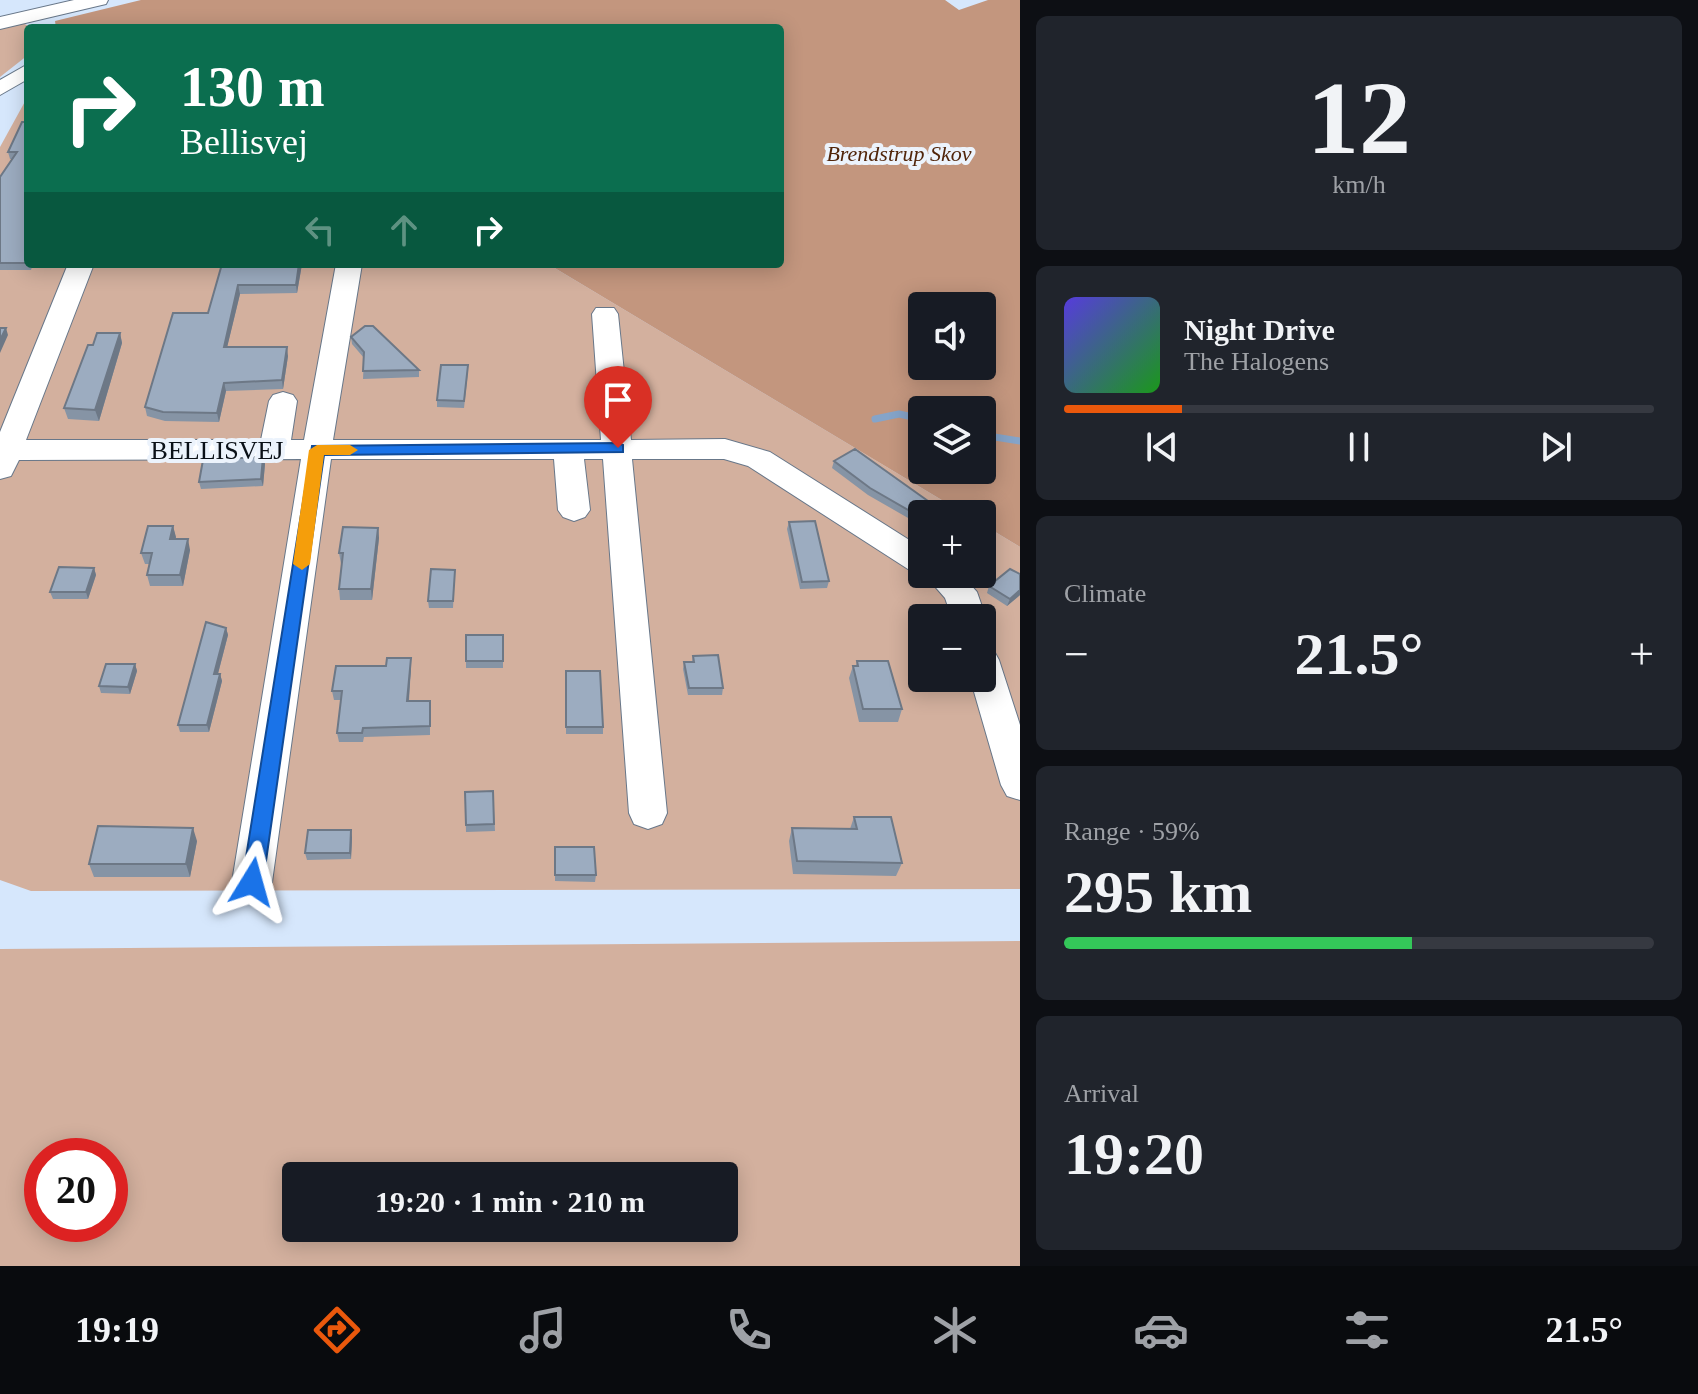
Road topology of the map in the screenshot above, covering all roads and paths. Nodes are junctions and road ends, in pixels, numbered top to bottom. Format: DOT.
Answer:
graph roads {
  1 [pos="99,0"];
  2 [pos="38,22"];
  3 [pos="0,23"];
  4 [pos="24,73"];
  5 [pos="0,89"];
  6 [pos="79,268"];
  7 [pos="348,268"];
  8 [pos="605,314"];
  9 [pos="283,401"];
  10 [pos="568,448"];
  11 [pos="618,448"];
  12 [pos="274,450"];
  13 [pos="317,450"];
  14 [pos="4,460"];
  15 [pos="574,510"];
  16 [pos="908,554"];
  17 [pos="992,692"];
  18 [pos="1020,785"];
  19 [pos="648,813"];
  20 [pos="252,882"];
  1 -- 2 [label="street"];
  2 -- 3 [label="street"];
  4 -- 5 [label="street"];
  6 -- 14 [label="street"];
  7 -- 13 [label="street"];
  8 -- 11 [label="street"];
  9 -- 12 [label="street"];
  10 -- 11 [label="street, BELLISVEJ"];
  10 -- 13 [label="street, BELLISVEJ"];
  10 -- 15 [label="street"];
  11 -- 16 [label="street, BELLISVEJ"];
  11 -- 19 [label="street"];
  12 -- 13 [label="street, BELLISVEJ"];
  12 -- 14 [label="street, BELLISVEJ"];
  13 -- 20 [label="street"];
  17 -- 18 [label="street"];
}
